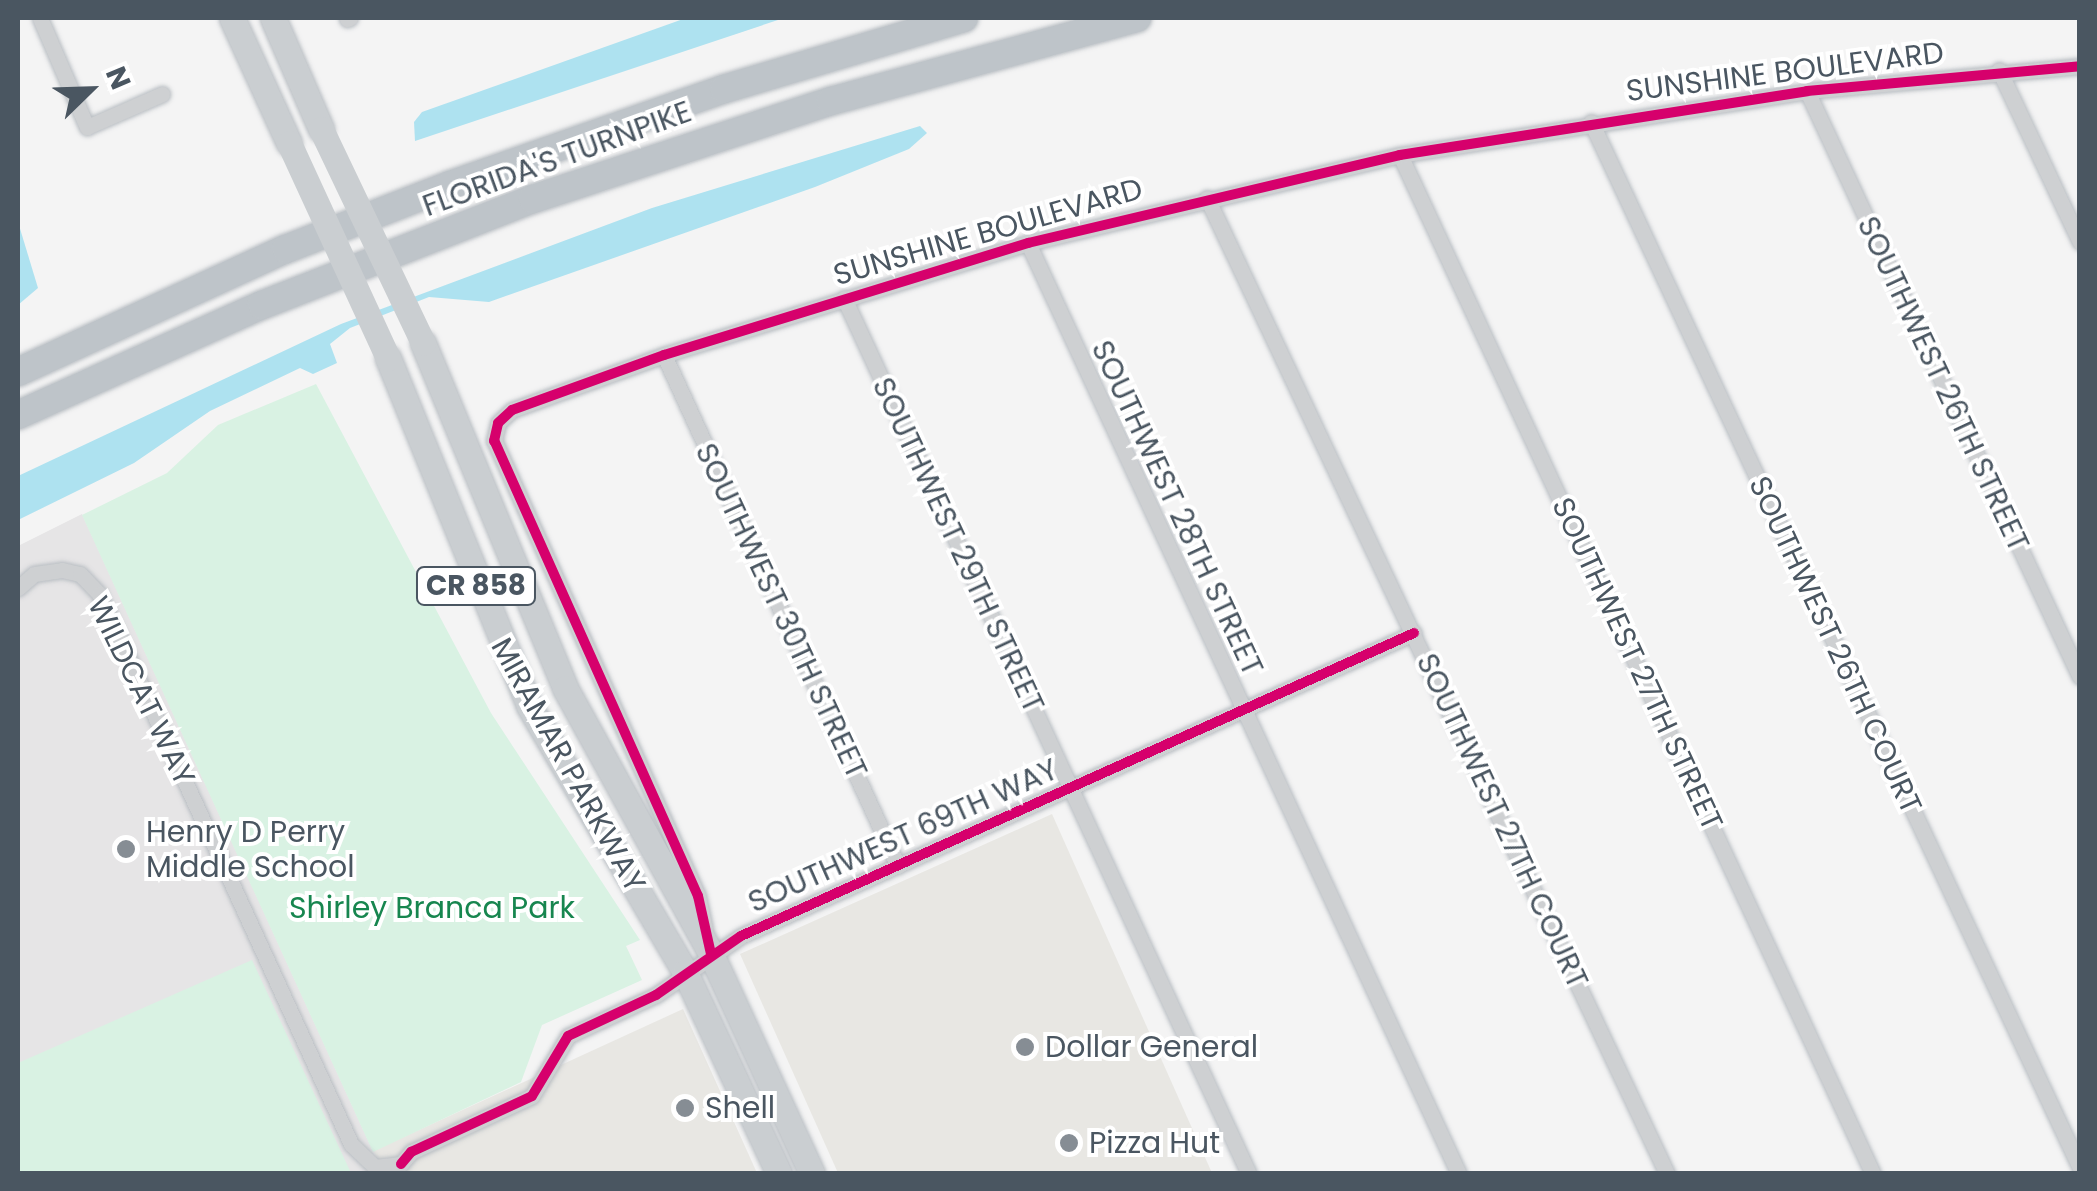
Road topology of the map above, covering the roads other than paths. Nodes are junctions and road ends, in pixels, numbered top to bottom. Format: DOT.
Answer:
graph roads {
  1 [pos="40,18"];
  2 [pos="232,18"];
  3 [pos="273,18"];
  4 [pos="964,18"];
  5 [pos="1137,18"];
  6 [pos="2080,66"];
  7 [pos="1999,70"];
  8 [pos="1808,91"];
  9 [pos="162,94"];
  10 [pos="1591,122"];
  11 [pos="1400,155"];
  12 [pos="1206,198"];
  13 [pos="2080,242"];
  14 [pos="1028,243"];
  15 [pos="844,298"];
  16 [pos="664,355"];
  17 [pos="18,372"];
  18 [pos="18,416"];
  19 [pos="18,588"];
  20 [pos="1414,633"];
  21 [pos="2080,678"];
  22 [pos="1242,710"];
  23 [pos="1071,788"];
  24 [pos="898,866"];
  25 [pos="711,954"];
  26 [pos="685,972"];
  27 [pos="2080,1168"];
  28 [pos="401,1169"];
  29 [pos="779,1174"];
  30 [pos="812,1174"];
  31 [pos="1249,1174"];
  32 [pos="1460,1174"];
  33 [pos="1667,1174"];
  34 [pos="1873,1174"];
  1 -- 9 [label="street"];
  2 -- 26 [label="main road, MIRAMAR PARKWAY / CR 858, bridge"];
  3 -- 25 [label="main road, MIRAMAR PARKWAY / CR 858, bridge"];
  4 -- 17 [label="highway, FLORIDA'S TURNPIKE"];
  5 -- 18 [label="highway, FLORIDA'S TURNPIKE"];
  6 -- 7 [label="street, SUNSHINE BOULEVARD"];
  7 -- 8 [label="street, SUNSHINE BOULEVARD"];
  7 -- 13 [label="street"];
  8 -- 10 [label="street, SUNSHINE BOULEVARD"];
  8 -- 21 [label="street, SOUTHWEST 26TH STREET"];
  10 -- 11 [label="street, SUNSHINE BOULEVARD"];
  10 -- 27 [label="street, SOUTHWEST 26TH COURT"];
  11 -- 12 [label="street, SUNSHINE BOULEVARD"];
  11 -- 34 [label="street, SOUTHWEST 27TH STREET"];
  12 -- 14 [label="street, SUNSHINE BOULEVARD"];
  12 -- 20 [label="street, SOUTHWEST 27TH COURT"];
  14 -- 15 [label="street, SUNSHINE BOULEVARD"];
  14 -- 22 [label="street, SOUTHWEST 28TH STREET"];
  15 -- 16 [label="street, SUNSHINE BOULEVARD"];
  15 -- 23 [label="street, SOUTHWEST 29TH STREET"];
  16 -- 24 [label="street, SOUTHWEST 30TH STREET"];
  16 -- 25 [label="street, SUNSHINE BOULEVARD"];
  19 -- 28 [label="street, WILDCAT WAY"];
  20 -- 22 [label="street, SOUTHWEST 69TH WAY"];
  20 -- 33 [label="street, SOUTHWEST 27TH COURT"];
  22 -- 23 [label="street, SOUTHWEST 69TH WAY"];
  22 -- 32 [label="street, SOUTHWEST 28TH STREET"];
  23 -- 24 [label="street, SOUTHWEST 69TH WAY"];
  23 -- 31 [label="street, SOUTHWEST 29TH STREET"];
  24 -- 25 [label="street, SOUTHWEST 69TH WAY"];
  25 -- 26 [label="street, SOUTHWEST 69TH WAY"];
  25 -- 30 [label="main road, MIRAMAR PARKWAY / CR 858"];
  26 -- 28 [label="street, SOUTHWEST 69TH WAY"];
  26 -- 29 [label="main road, MIRAMAR PARKWAY / CR 858"];
}
